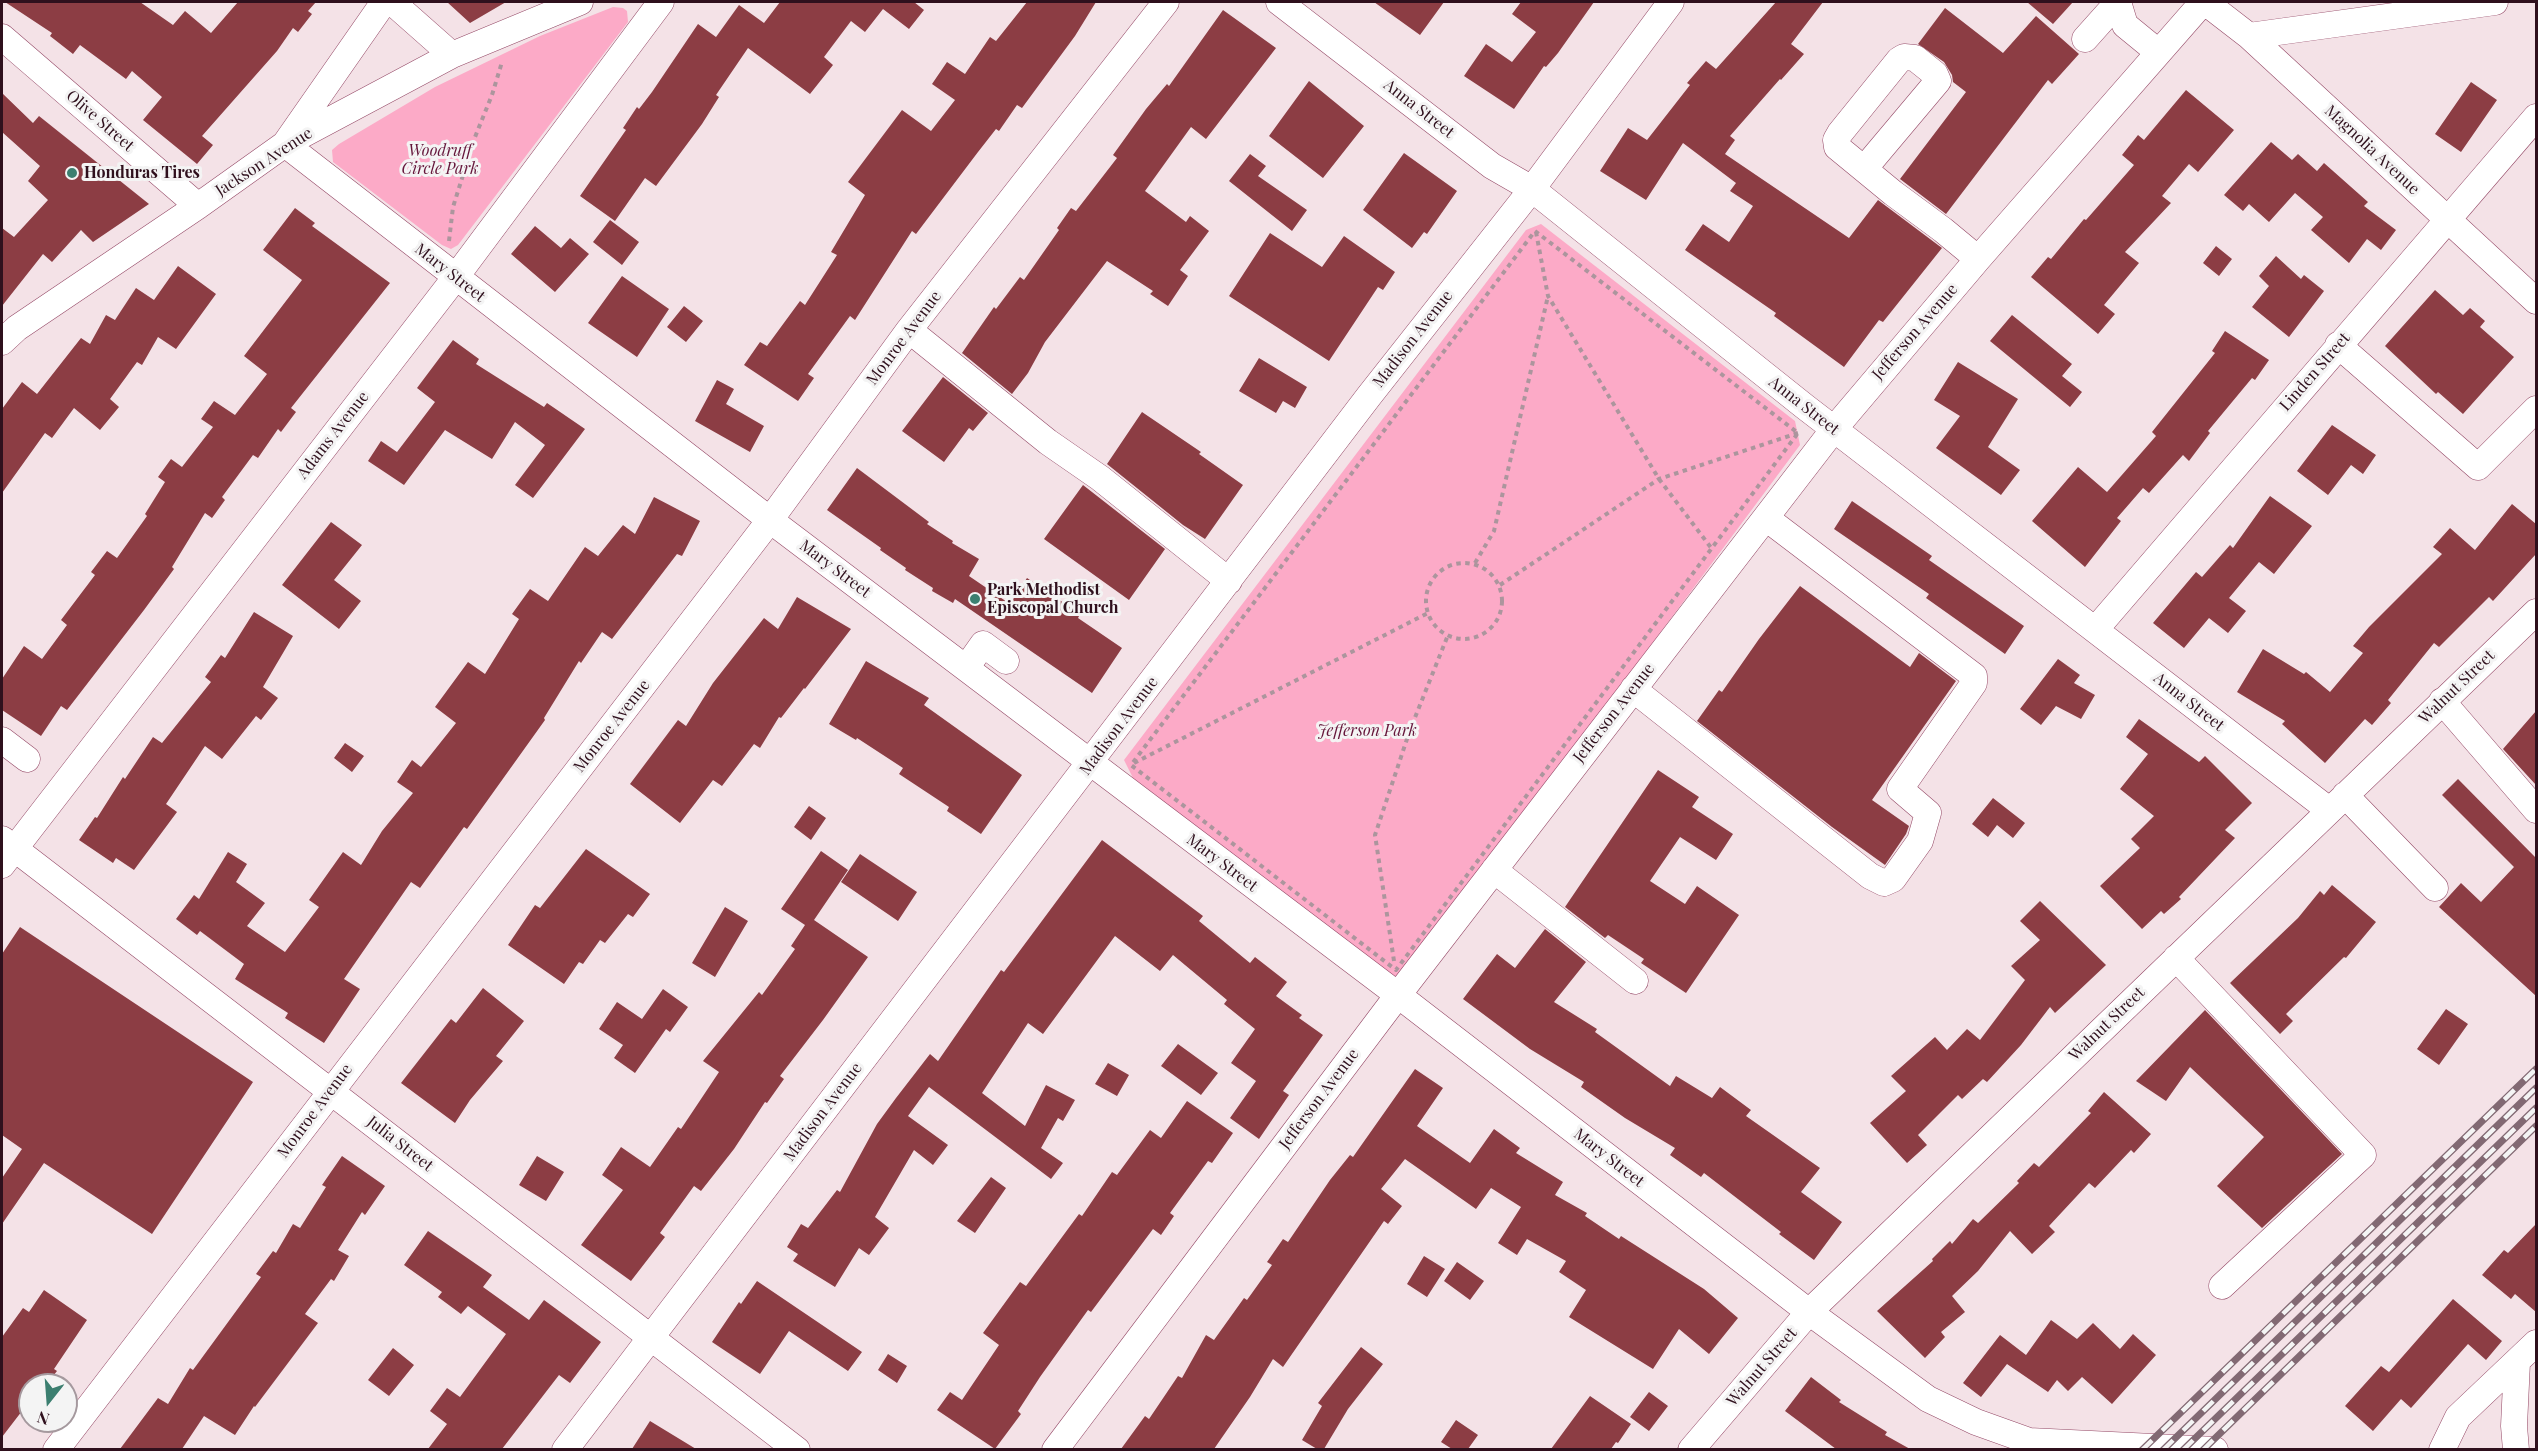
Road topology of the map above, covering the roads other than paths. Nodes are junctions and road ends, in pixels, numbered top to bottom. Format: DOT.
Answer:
graph roads {
  1 [pos="384,2"];
  2 [pos="392,2"];
  3 [pos="580,2"];
  4 [pos="661,2"];
  5 [pos="1166,2"];
  6 [pos="1280,2"];
  7 [pos="1671,2"];
  8 [pos="2118,2"];
  9 [pos="2204,2"];
  10 [pos="2495,2"];
  11 [pos="2249,36"];
  12 [pos="2,37"];
  13 [pos="2085,39"];
  14 [pos="2158,52"];
  15 [pos="452,55"];
  16 [pos="2536,117"];
  17 [pos="285,144"];
  18 [pos="1864,169"];
  19 [pos="1532,189"];
  20 [pos="198,206"];
  21 [pos="2448,221"];
  22 [pos="1978,259"];
  23 [pos="454,278"];
  24 [pos="2536,301"];
  25 [pos="909,330"];
  26 [pos="2,342"];
  27 [pos="2338,345"];
  28 [pos="2536,409"];
  29 [pos="1834,429"];
  30 [pos="1766,518"];
  31 [pos="770,520"];
  32 [pos="1229,581"];
  33 [pos="2536,612"];
  34 [pos="2095,630"];
  35 [pos="1006,661"];
  36 [pos="966,668"];
  37 [pos="1633,689"];
  38 [pos="2442,701"];
  39 [pos="2,740"];
  40 [pos="27,759"];
  41 [pos="1090,763"];
  42 [pos="2337,802"];
  43 [pos="2536,810"];
  44 [pos="6,851"];
  45 [pos="1494,870"];
  46 [pos="2435,888"];
  47 [pos="2176,958"];
  48 [pos="1635,981"];
  49 [pos="1397,983"];
  50 [pos="331,1090"];
  51 [pos="2222,1286"];
  52 [pos="1809,1312"];
  53 [pos="651,1337"];
  54 [pos="2536,1343"];
  55 [pos="2517,1362"];
  56 [pos="56,1449"];
  57 [pos="565,1449"];
  58 [pos="797,1449"];
  59 [pos="1055,1449"];
  60 [pos="1691,1449"];
  61 [pos="2215,1449"];
  62 [pos="2442,1449"];
  63 [pos="2516,1449"];
  1 -- 17 [label="street"];
  2 -- 15 [label="street"];
  3 -- 15 [label="street, Jackson Avenue"];
  4 -- 23 [label="street, Adams Avenue"];
  5 -- 25 [label="street, Monroe Avenue"];
  6 -- 19 [label="street, Anna Street"];
  7 -- 19 [label="street, Madison Avenue"];
  8 -- 13 [label="street"];
  8 -- 14 [label="street"];
  9 -- 11 [label="street, Magnolia Avenue"];
  9 -- 14 [label="street, Jefferson Avenue"];
  10 -- 11 [label="street"];
  11 -- 21 [label="street, Magnolia Avenue"];
  12 -- 20 [label="street, Olive Street"];
  14 -- 22 [label="street, Jefferson Avenue"];
  15 -- 17 [label="street, Jackson Avenue"];
  16 -- 21 [label="street, Linden Street"];
  17 -- 20 [label="street, Jackson Avenue"];
  17 -- 23 [label="street, Mary Street"];
  18 -- 22 [label="street"];
  19 -- 29 [label="street, Anna Street"];
  19 -- 32 [label="street, Madison Avenue"];
  20 -- 26 [label="street, Jackson Avenue"];
  21 -- 24 [label="street, Magnolia Avenue"];
  21 -- 27 [label="street, Linden Street"];
  22 -- 29 [label="street, Jefferson Avenue"];
  23 -- 31 [label="street, Mary Street"];
  23 -- 44 [label="street, Adams Avenue"];
  25 -- 31 [label="street, Monroe Avenue"];
  25 -- 32 [label="street"];
  27 -- 28 [label="street"];
  27 -- 34 [label="street, Linden Street"];
  29 -- 30 [label="street, Jefferson Avenue"];
  29 -- 34 [label="street, Anna Street"];
  30 -- 37 [label="street, Jefferson Avenue"];
  30 -- 37 [label="street"];
  31 -- 36 [label="street, Mary Street"];
  31 -- 50 [label="street, Monroe Avenue"];
  32 -- 41 [label="street, Madison Avenue"];
  33 -- 38 [label="street, Walnut Street"];
  34 -- 42 [label="street, Anna Street"];
  35 -- 36 [label="street"];
  36 -- 41 [label="street, Mary Street"];
  37 -- 45 [label="street, Jefferson Avenue"];
  38 -- 42 [label="street, Walnut Street"];
  38 -- 43 [label="street"];
  39 -- 40 [label="street"];
  41 -- 49 [label="street, Mary Street"];
  41 -- 53 [label="street, Madison Avenue"];
  42 -- 46 [label="street, Anna Street"];
  42 -- 47 [label="street, Walnut Street"];
  44 -- 50 [label="street, Julia Street"];
  45 -- 48 [label="street"];
  45 -- 49 [label="street, Jefferson Avenue"];
  47 -- 51 [label="street"];
  47 -- 52 [label="street, Walnut Street"];
  49 -- 52 [label="street, Mary Street"];
  49 -- 59 [label="street, Jefferson Avenue"];
  50 -- 53 [label="street, Julia Street"];
  50 -- 56 [label="street, Monroe Avenue"];
  52 -- 60 [label="street, Walnut Street"];
  52 -- 61 [label="street, Mary Street"];
  53 -- 57 [label="street, Madison Avenue"];
  53 -- 58 [label="street, Julia Street"];
  54 -- 55 [label="street"];
  55 -- 62 [label="street"];
  55 -- 63 [label="street"];
}
